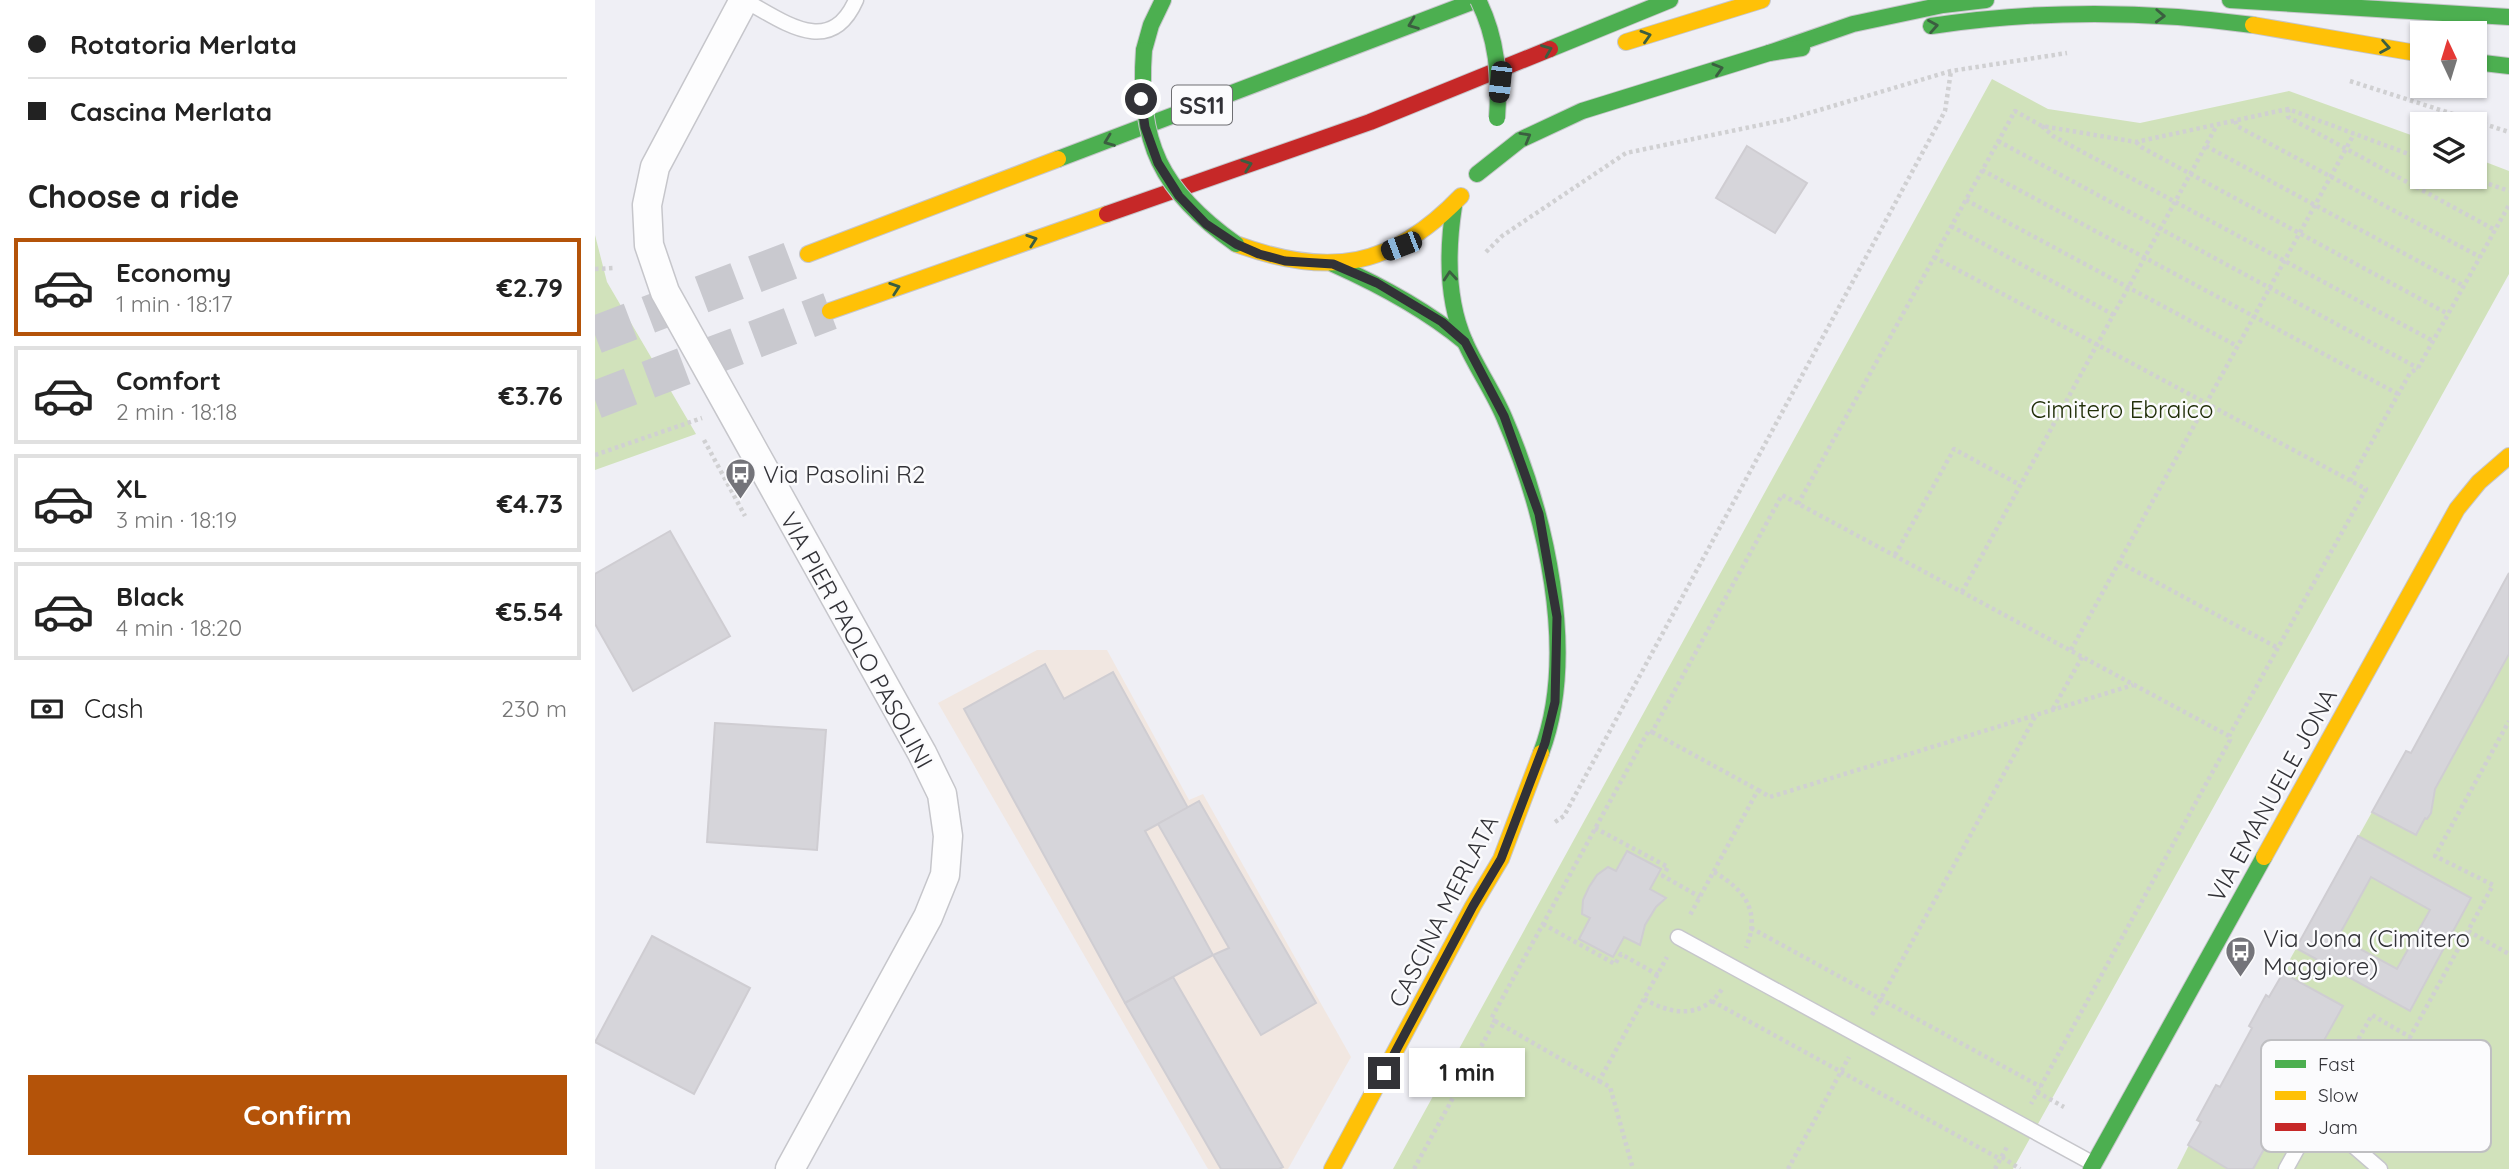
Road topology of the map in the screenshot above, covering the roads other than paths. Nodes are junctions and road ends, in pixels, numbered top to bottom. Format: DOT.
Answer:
graph roads {
  1 [pos="744,0"];
  2 [pos="856,0"];
  3 [pos="1163,0"];
  4 [pos="1477,0"];
  5 [pos="1671,0"];
  6 [pos="1762,0"];
  7 [pos="1986,0"];
  8 [pos="2230,0"];
  9 [pos="2509,17"];
  10 [pos="1915,29"];
  11 [pos="1875,36"];
  12 [pos="1615,46"];
  13 [pos="2410,52"];
  14 [pos="1769,54"];
  15 [pos="2487,63"];
  16 [pos="1551,66"];
  17 [pos="2509,66"];
  18 [pos="1370,122"];
  19 [pos="1477,174"];
  20 [pos="1454,205"];
  21 [pos="808,254"];
  22 [pos="1333,264"];
  23 [pos="830,311"];
  24 [pos="1465,342"];
  25 [pos="2509,456"];
  26 [pos="1678,937"];
  27 [pos="2295,1152"];
  28 [pos="2360,1152"];
  29 [pos="2096,1167"];
  30 [pos="789,1169"];
  31 [pos="1332,1169"];
  32 [pos="2286,1169"];
  33 [pos="2380,1169"];
  1 -- 2 [label="lane"];
  1 -- 30 [label="street, VIA PIER PAOLO PASOLINI"];
  3 -- 22 [label="main road, bridge"];
  4 -- 19 [label="main road, bridge"];
  4 -- 21 [label="main road, SS11, one-way"];
  18 -- 5 [label="main road, one-way"];
  12 -- 6 [label="main road, one-way"];
  7 -- 14 [label="main road"];
  8 -- 9 [label="main road"];
  10 -- 13 [label="main road, one-way"];
  11 -- 14 [label="main road"];
  19 -- 14 [label="main road, one-way"];
  15 -- 17 [label="main road"];
  16 -- 18 [label="main road"];
  23 -- 18 [label="main road, one-way"];
  19 -- 20 [label="main road"];
  20 -- 22 [label="main road"];
  24 -- 20 [label="main road, one-way"];
  22 -- 24 [label="main road"];
  24 -- 31 [label="main road, CASCINA MERLATA"];
  25 -- 29 [label="main road, VIA EMANUELE JONA"];
  26 -- 29 [label="lane"];
  27 -- 32 [label="lane"];
  28 -- 33 [label="lane"];
}
